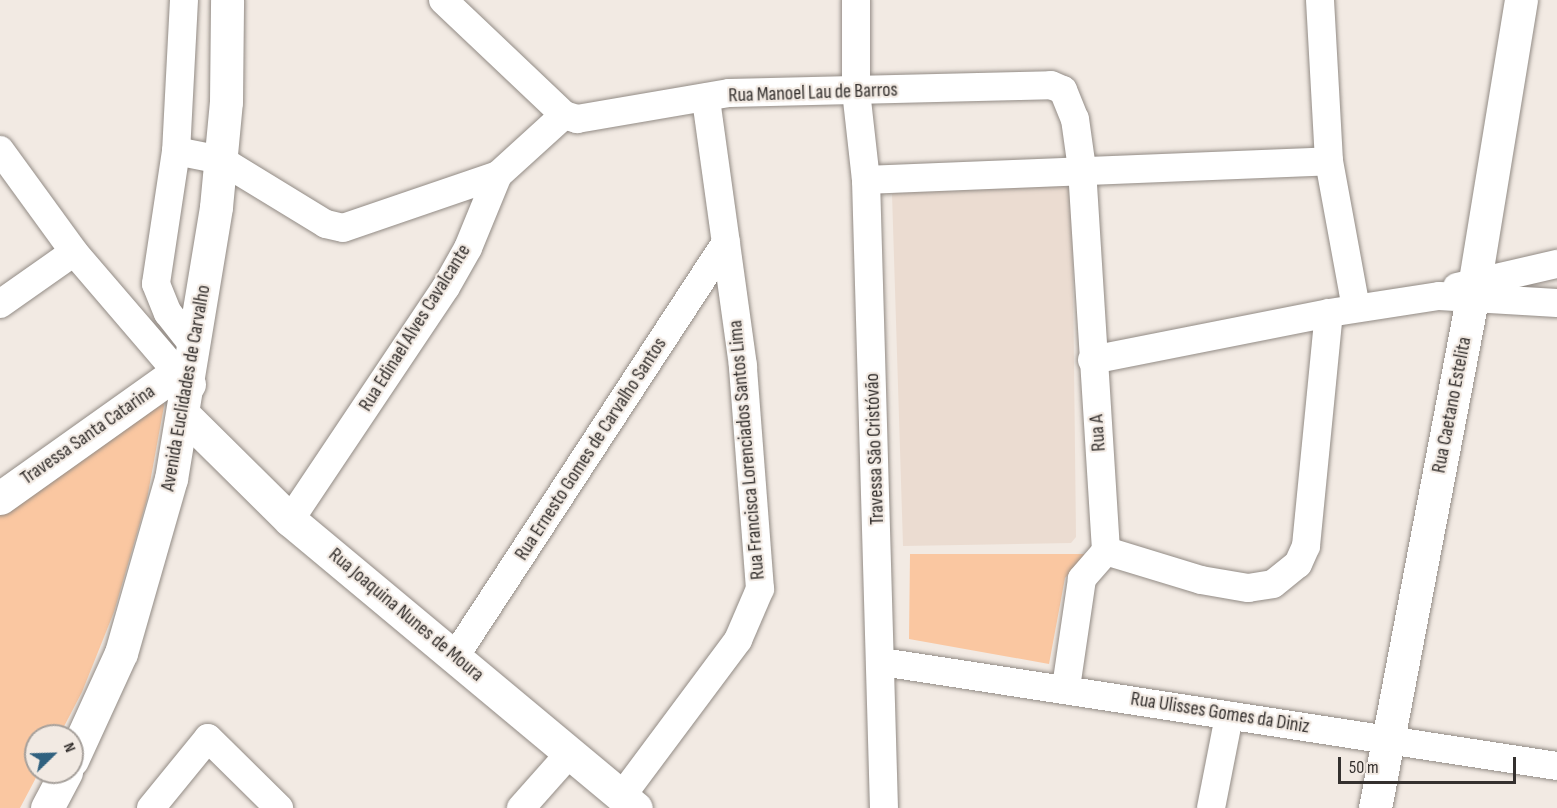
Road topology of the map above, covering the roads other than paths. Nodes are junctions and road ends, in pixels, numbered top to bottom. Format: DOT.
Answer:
graph roads {
  1 [pos="184,0"];
  2 [pos="443,0"];
  3 [pos="856,0"];
  4 [pos="1320,0"];
  5 [pos="1521,0"];
  6 [pos="228,16"];
  7 [pos="184,33"];
  8 [pos="1052,85"];
  9 [pos="856,92"];
  10 [pos="706,98"];
  11 [pos="564,115"];
  12 [pos="0,150"];
  13 [pos="176,151"];
  14 [pos="221,160"];
  15 [pos="1329,161"];
  16 [pos="1082,169"];
  17 [pos="498,175"];
  18 [pos="867,180"];
  19 [pos="726,242"];
  20 [pos="74,252"];
  21 [pos="1557,264"];
  22 [pos="1473,290"];
  23 [pos="1557,303"];
  24 [pos="0,304"];
  25 [pos="1343,310"];
  26 [pos="1092,360"];
  27 [pos="186,379"];
  28 [pos="0,498"];
  29 [pos="290,520"];
  30 [pos="1106,551"];
  31 [pos="456,655"];
  32 [pos="882,662"];
  33 [pos="1066,687"];
  34 [pos="1229,716"];
  35 [pos="84,734"];
  36 [pos="1387,740"];
  37 [pos="569,754"];
  38 [pos="1557,766"];
  39 [pos="60,784"];
  40 [pos="629,802"];
  41 [pos="47,808"];
  42 [pos="151,808"];
  43 [pos="279,808"];
  44 [pos="521,808"];
  45 [pos="884,808"];
  46 [pos="1211,808"];
  47 [pos="1375,808"];
  1 -- 7 [label="street"];
  2 -- 11 [label="street"];
  3 -- 9 [label="street, Travessa São Cristóvão"];
  4 -- 15 [label="street"];
  5 -- 22 [label="main road, Rua Caetano Estelita"];
  6 -- 7 [label="street"];
  6 -- 14 [label="main road, Avenida Euclidades de Carvalho"];
  7 -- 13 [label="street"];
  8 -- 9 [label="street, Rua Manoel Lau de Barros"];
  8 -- 16 [label="street, Rua A"];
  9 -- 10 [label="street, Rua Manoel Lau de Barros"];
  9 -- 18 [label="street, Travessa São Cristóvão"];
  10 -- 11 [label="street, Rua Manoel Lau de Barros"];
  10 -- 19 [label="street, Rua Francisca Lorenciados Santos Lima"];
  11 -- 17 [label="street, Rua Edinael Alves Cavalcante"];
  12 -- 20 [label="street"];
  13 -- 14 [label="street"];
  13 -- 27 [label="street"];
  14 -- 17 [label="street"];
  14 -- 27 [label="main road, Avenida Euclidades de Carvalho"];
  15 -- 16 [label="street"];
  15 -- 25 [label="street"];
  16 -- 18 [label="street"];
  16 -- 26 [label="street, Rua A"];
  17 -- 29 [label="street, Rua Edinael Alves Cavalcante"];
  18 -- 32 [label="street, Travessa São Cristóvão"];
  19 -- 31 [label="street, Rua Ernesto Gomes de Carvalho Santos"];
  19 -- 40 [label="street, Rua Francisca Lorenciados Santos Lima"];
  20 -- 24 [label="street"];
  20 -- 27 [label="street"];
  21 -- 22 [label="street"];
  22 -- 23 [label="street"];
  22 -- 25 [label="street"];
  22 -- 36 [label="main road, Rua Caetano Estelita"];
  25 -- 26 [label="street"];
  25 -- 30 [label="street"];
  26 -- 30 [label="street, Rua A"];
  27 -- 28 [label="main road, Travessa Santa Catarina"];
  27 -- 29 [label="main road, Rua Joaquina Nunes de Moura"];
  27 -- 35 [label="main road, Avenida Euclidades de Carvalho"];
  29 -- 31 [label="main road, Rua Joaquina Nunes de Moura"];
  30 -- 33 [label="street"];
  31 -- 37 [label="main road, Rua Joaquina Nunes de Moura"];
  32 -- 33 [label="street, Rua Ulisses Gomes da Diniz"];
  32 -- 45 [label="street, Travessa São Cristóvão"];
  33 -- 34 [label="street, Rua Ulisses Gomes da Diniz"];
  34 -- 36 [label="street, Rua Ulisses Gomes da Diniz"];
  34 -- 46 [label="street"];
  36 -- 38 [label="street, Rua Ulisses Gomes da Diniz"];
  36 -- 47 [label="main road, Rua Caetano Estelita"];
  37 -- 40 [label="main road, Rua Joaquina Nunes de Moura"];
  37 -- 44 [label="street"];
  39 -- 41 [label="main road"];
  42 -- 43 [label="street"];
}
